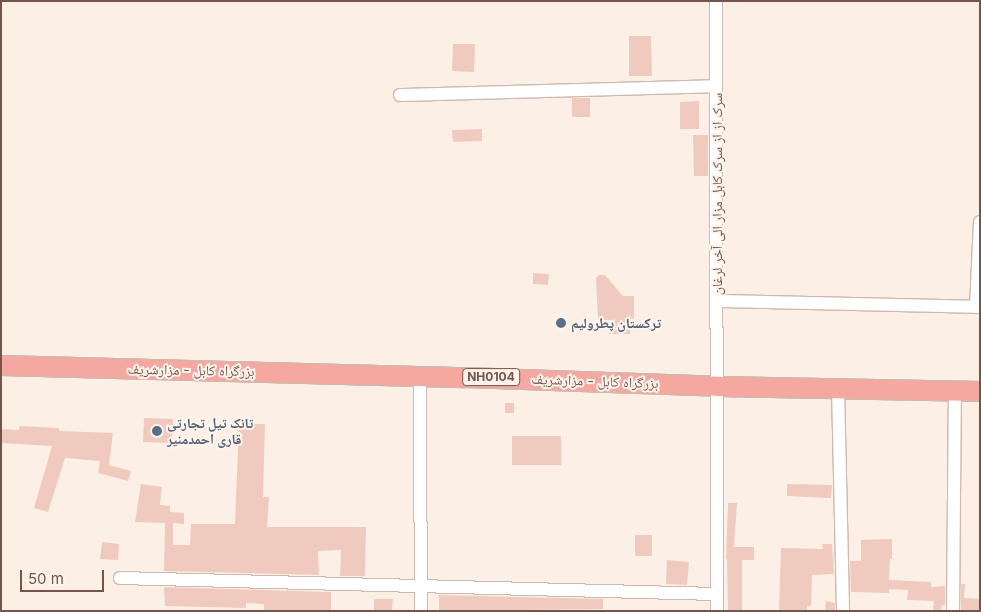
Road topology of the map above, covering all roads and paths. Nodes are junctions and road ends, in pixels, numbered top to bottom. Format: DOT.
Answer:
graph roads {
  1 [pos="716,1"];
  2 [pos="716,86"];
  3 [pos="400,95"];
  4 [pos="980,222"];
  5 [pos="718,301"];
  6 [pos="978,307"];
  7 [pos="1,365"];
  8 [pos="420,375"];
  9 [pos="718,386"];
  10 [pos="838,388"];
  11 [pos="955,390"];
  12 [pos="980,391"];
  13 [pos="120,578"];
  14 [pos="421,587"];
  15 [pos="717,594"];
  16 [pos="421,611"];
  17 [pos="717,611"];
  18 [pos="843,611"];
  19 [pos="953,611"];
  1 -- 2 [label="street, سرک از از سرک کابل مزار الی آخر لرغان"];
  2 -- 3 [label="street"];
  2 -- 5 [label="street, سرک از از سرک کابل مزار الی آخر لرغان"];
  4 -- 6 [label="street"];
  5 -- 6 [label="street"];
  5 -- 9 [label="street, سرک از از سرک کابل مزار الی آخر لرغان"];
  7 -- 8 [label="highway, بزرگراه کابل - مزارشریف / NH0104"];
  8 -- 9 [label="highway, بزرگراه کابل - مزارشریف / NH0104"];
  8 -- 14 [label="street"];
  9 -- 10 [label="highway, بزرگراه کابل - مزارشریف / NH0104"];
  9 -- 15 [label="street, سرک از از سرک کابل مزار الی آخر لرغان"];
  10 -- 11 [label="highway, بزرگراه کابل - مزارشریف / NH0104"];
  10 -- 18 [label="street"];
  11 -- 12 [label="highway, بزرگراه کابل - مزارشریف / NH0104"];
  11 -- 19 [label="street"];
  13 -- 14 [label="street"];
  14 -- 15 [label="street"];
  14 -- 16 [label="street"];
  15 -- 17 [label="street, سرک از از سرک کابل مزار الی آخر لرغان"];
}
